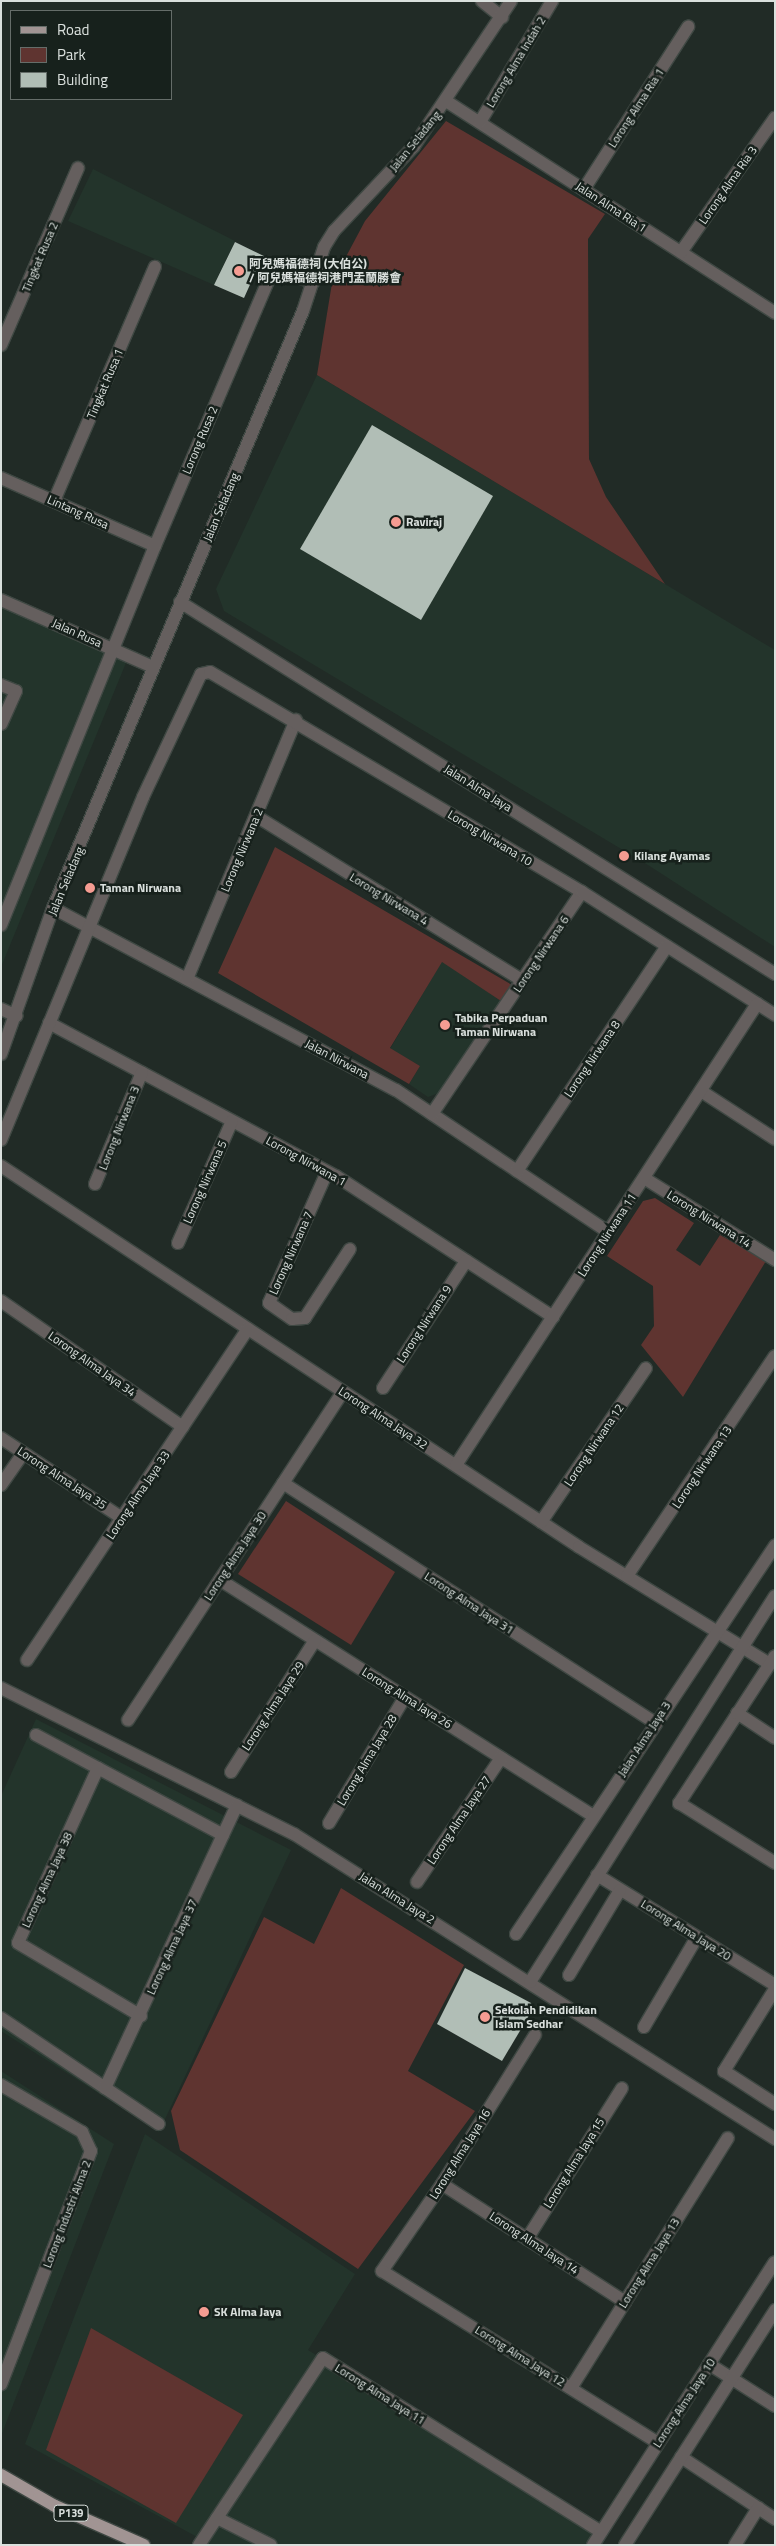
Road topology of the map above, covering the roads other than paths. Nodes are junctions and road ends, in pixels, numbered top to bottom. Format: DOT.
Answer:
graph roads {
  1 [pos="482,1"];
  2 [pos="511,1"];
  3 [pos="552,1"];
  4 [pos="502,17"];
  5 [pos="688,27"];
  6 [pos="446,101"];
  7 [pos="775,118"];
  8 [pos="480,122"];
  9 [pos="78,168"];
  10 [pos="584,189"];
  11 [pos="681,252"];
  12 [pos="155,267"];
  13 [pos="314,282"];
  14 [pos="774,311"];
  15 [pos="1,345"];
  16 [pos="1,478"];
  17 [pos="54,501"];
  18 [pos="155,546"];
  19 [pos="1,600"];
  20 [pos="180,602"];
  21 [pos="113,649"];
  22 [pos="153,667"];
  23 [pos="1,684"];
  24 [pos="296,720"];
  25 [pos="1,724"];
  26 [pos="256,816"];
  27 [pos="582,892"];
  28 [pos="53,908"];
  29 [pos="1,925"];
  30 [pos="88,927"];
  31 [pos="667,946"];
  32 [pos="775,974"];
  33 [pos="187,980"];
  34 [pos="522,980"];
  35 [pos="757,1004"];
  36 [pos="1,1008"];
  37 [pos="775,1015"];
  38 [pos="16,1016"];
  39 [pos="49,1023"];
  40 [pos="1,1054"];
  41 [pos="142,1072"];
  42 [pos="701,1091"];
  43 [pos="432,1114"];
  44 [pos="232,1121"];
  45 [pos="775,1139"];
  46 [pos="1,1140"];
  47 [pos="1,1166"];
  48 [pos="517,1171"];
  49 [pos="328,1172"];
  50 [pos="644,1178"];
  51 [pos="96,1184"];
  52 [pos="608,1232"];
  53 [pos="178,1244"];
  54 [pos="350,1249"];
  55 [pos="775,1260"];
  56 [pos="466,1261"];
  57 [pos="1,1301"];
  58 [pos="553,1317"];
  59 [pos="248,1329"];
  60 [pos="775,1356"];
  61 [pos="646,1368"];
  62 [pos="383,1388"];
  63 [pos="343,1392"];
  64 [pos="183,1427"];
  65 [pos="1,1438"];
  66 [pos="23,1453"];
  67 [pos="456,1465"];
  68 [pos="283,1483"];
  69 [pos="1,1486"];
  70 [pos="122,1518"];
  71 [pos="541,1522"];
  72 [pos="775,1545"];
  73 [pos="627,1576"];
  74 [pos="220,1580"];
  75 [pos="775,1596"];
  76 [pos="715,1630"];
  77 [pos="315,1640"];
  78 [pos="740,1646"];
  79 [pos="27,1660"];
  80 [pos="772,1660"];
  81 [pos="1,1688"];
  82 [pos="405,1697"];
  83 [pos="737,1713"];
  84 [pos="128,1720"];
  85 [pos="655,1723"];
  86 [pos="36,1735"];
  87 [pos="775,1738"];
  88 [pos="501,1758"];
  89 [pos="98,1768"];
  90 [pos="230,1772"];
  91 [pos="237,1805"];
  92 [pos="593,1816"];
  93 [pos="329,1823"];
  94 [pos="223,1835"];
  95 [pos="775,1863"];
  96 [pos="597,1875"];
  97 [pos="417,1882"];
  98 [pos="620,1890"];
  99 [pos="516,1934"];
  100 [pos="697,1937"];
  101 [pos="569,1975"];
  102 [pos="530,1982"];
  103 [pos="775,1987"];
  104 [pos="141,2016"];
  105 [pos="1,2018"];
  106 [pos="644,2026"];
  107 [pos="535,2035"];
  108 [pos="1,2085"];
  109 [pos="105,2088"];
  110 [pos="622,2088"];
  111 [pos="775,2104"];
  112 [pos="159,2124"];
  113 [pos="728,2138"];
  114 [pos="775,2139"];
  115 [pos="442,2184"];
  116 [pos="527,2238"];
  117 [pos="775,2262"];
  118 [pos="382,2270"];
  119 [pos="625,2302"];
  120 [pos="775,2310"];
  121 [pos="709,2364"];
  122 [pos="731,2378"];
  123 [pos="1,2384"];
  124 [pos="571,2388"];
  125 [pos="775,2406"];
  126 [pos="658,2442"];
  127 [pos="681,2457"];
  128 [pos="1,2474"];
  129 [pos="758,2508"];
  130 [pos="217,2518"];
  131 [pos="775,2519"];
  132 [pos="601,2532"];
  133 [pos="144,2545"];
  134 [pos="199,2545"];
  135 [pos="271,2545"];
  136 [pos="593,2545"];
  137 [pos="625,2545"];
  138 [pos="735,2545"];
  1 -- 4 [label="street"];
  2 -- 4 [label="street, Jalan Seladang"];
  3 -- 8 [label="street, Lorong Alma Indah 2"];
  4 -- 6 [label="street, Jalan Seladang"];
  5 -- 10 [label="street, Lorong Alma Ria 1"];
  6 -- 8 [label="street, Jalan Alma Ria 1"];
  6 -- 13 [label="street, Jalan Seladang"];
  7 -- 11 [label="street, Lorong Alma Ria 3"];
  8 -- 10 [label="street, Jalan Alma Ria 1"];
  9 -- 15 [label="street, Tingkat Rusa 2"];
  10 -- 11 [label="street, Jalan Alma Ria 1"];
  11 -- 14 [label="street, Jalan Alma Ria 1"];
  12 -- 17 [label="street, Tingkat Rusa 1"];
  13 -- 18 [label="street, Lorong Rusa 2"];
  13 -- 20 [label="street, Jalan Seladang"];
  16 -- 17 [label="street, Lintang Rusa"];
  17 -- 18 [label="street, Lintang Rusa"];
  18 -- 21 [label="street, Lorong Rusa 2"];
  19 -- 21 [label="street, Jalan Rusa"];
  20 -- 22 [label="street, Jalan Seladang"];
  20 -- 32 [label="street, Jalan Alma Jaya"];
  21 -- 22 [label="street, Jalan Rusa"];
  21 -- 29 [label="street"];
  22 -- 28 [label="street, Jalan Seladang"];
  23 -- 25 [label="street"];
  24 -- 26 [label="street, Lorong Nirwana 2"];
  24 -- 27 [label="street, Lorong Nirwana 10"];
  24 -- 30 [label="street, Lorong Nirwana 10"];
  26 -- 33 [label="street, Lorong Nirwana 2"];
  26 -- 34 [label="street, Lorong Nirwana 4"];
  27 -- 31 [label="street, Lorong Nirwana 10"];
  27 -- 34 [label="street, Lorong Nirwana 6"];
  28 -- 30 [label="street, Jalan Nirwana"];
  28 -- 38 [label="street, Jalan Seladang"];
  30 -- 33 [label="street, Jalan Nirwana"];
  30 -- 39 [label="street"];
  31 -- 35 [label="street, Lorong Nirwana 10"];
  31 -- 48 [label="street, Lorong Nirwana 8"];
  33 -- 43 [label="street, Jalan Nirwana"];
  34 -- 43 [label="street, Lorong Nirwana 6"];
  35 -- 37 [label="street, Lorong Nirwana 10"];
  35 -- 42 [label="street, Lorong Nirwana 11"];
  36 -- 38 [label="street"];
  38 -- 40 [label="street, Jalan Seladang"];
  39 -- 41 [label="street, Lorong Nirwana 1"];
  39 -- 46 [label="street"];
  41 -- 44 [label="street, Lorong Nirwana 1"];
  41 -- 51 [label="street, Lorong Nirwana 3"];
  42 -- 45 [label="street"];
  42 -- 50 [label="street, Lorong Nirwana 11"];
  43 -- 48 [label="street, Jalan Nirwana"];
  44 -- 49 [label="street, Lorong Nirwana 1"];
  44 -- 53 [label="street, Lorong Nirwana 5"];
  47 -- 59 [label="street, Lorong Alma Jaya 32"];
  48 -- 52 [label="street, Jalan Nirwana"];
  49 -- 54 [label="street, Lorong Nirwana 7"];
  49 -- 56 [label="street, Lorong Nirwana 1"];
  50 -- 52 [label="street, Lorong Nirwana 11"];
  50 -- 55 [label="street, Lorong Nirwana 14"];
  52 -- 58 [label="street, Lorong Nirwana 11"];
  56 -- 58 [label="street, Lorong Nirwana 1"];
  56 -- 62 [label="street, Lorong Nirwana 9"];
  57 -- 64 [label="street, Lorong Alma Jaya 34"];
  58 -- 67 [label="street, Lorong Nirwana 11"];
  59 -- 63 [label="street, Lorong Alma Jaya 32"];
  59 -- 64 [label="street, Lorong Alma Jaya 33"];
  60 -- 73 [label="street, Lorong Nirwana 13"];
  61 -- 71 [label="street, Lorong Nirwana 12"];
  63 -- 67 [label="street, Lorong Alma Jaya 32"];
  63 -- 68 [label="street, Lorong Alma Jaya 30"];
  64 -- 70 [label="street, Lorong Alma Jaya 33"];
  65 -- 66 [label="street, Lorong Alma Jaya 35"];
  66 -- 69 [label="street"];
  66 -- 70 [label="street, Lorong Alma Jaya 35"];
  67 -- 71 [label="street, Lorong Alma Jaya 32"];
  68 -- 74 [label="street, Lorong Alma Jaya 30"];
  68 -- 85 [label="street, Lorong Alma Jaya 31"];
  70 -- 79 [label="street, Lorong Alma Jaya 33"];
  71 -- 73 [label="street, Lorong Alma Jaya 32"];
  72 -- 76 [label="street, Jalan Alma Jaya 3"];
  73 -- 76 [label="street, Lorong Alma Jaya 32"];
  74 -- 77 [label="street, Lorong Alma Jaya 26"];
  74 -- 84 [label="street, Lorong Alma Jaya 30"];
  75 -- 78 [label="street"];
  76 -- 78 [label="street, Lorong Alma Jaya 32"];
  76 -- 85 [label="street, Jalan Alma Jaya 3"];
  77 -- 82 [label="street, Lorong Alma Jaya 26"];
  77 -- 90 [label="street, Lorong Alma Jaya 29"];
  78 -- 80 [label="street, Lorong Alma Jaya 32"];
  78 -- 96 [label="street"];
  80 -- 83 [label="street"];
  81 -- 91 [label="street, Jalan Alma Jaya 2"];
  82 -- 88 [label="street, Lorong Alma Jaya 26"];
  82 -- 93 [label="street, Lorong Alma Jaya 28"];
  83 -- 87 [label="street"];
  83 -- 95 [label="street"];
  85 -- 92 [label="street, Jalan Alma Jaya 3"];
  86 -- 89 [label="street"];
  88 -- 92 [label="street, Lorong Alma Jaya 26"];
  88 -- 97 [label="street, Lorong Alma Jaya 27"];
  89 -- 94 [label="street"];
  89 -- 104 [label="street, Lorong Alma Jaya 38"];
  91 -- 94 [label="street, Lorong Alma Jaya 37"];
  91 -- 102 [label="street, Jalan Alma Jaya 2"];
  92 -- 99 [label="street, Jalan Alma Jaya 3"];
  94 -- 104 [label="street, Lorong Alma Jaya 37"];
  96 -- 98 [label="street, Lorong Alma Jaya 20"];
  96 -- 102 [label="street"];
  98 -- 100 [label="street, Lorong Alma Jaya 20"];
  98 -- 101 [label="street"];
  100 -- 103 [label="street, Lorong Alma Jaya 20"];
  100 -- 106 [label="street"];
  102 -- 114 [label="street, Jalan Alma Jaya 2"];
  103 -- 111 [label="street"];
  104 -- 109 [label="street, Lorong Alma Jaya 37"];
  105 -- 109 [label="street"];
  107 -- 115 [label="street, Lorong Alma Jaya 16"];
  108 -- 123 [label="street, Lorong Industri Alma 2"];
  109 -- 112 [label="street"];
  110 -- 116 [label="street, Lorong Alma Jaya 15"];
  113 -- 119 [label="street, Lorong Alma Jaya 13"];
  115 -- 116 [label="street, Lorong Alma Jaya 14"];
  115 -- 118 [label="street, Lorong Alma Jaya 16"];
  116 -- 119 [label="street, Lorong Alma Jaya 14"];
  117 -- 121 [label="street, Lorong Alma Jaya 10"];
  118 -- 124 [label="street, Lorong Alma Jaya 12"];
  119 -- 124 [label="street, Lorong Alma Jaya 13"];
  120 -- 122 [label="street"];
  121 -- 122 [label="street"];
  121 -- 126 [label="street, Lorong Alma Jaya 10"];
  122 -- 125 [label="street"];
  122 -- 127 [label="street"];
  124 -- 126 [label="street, Lorong Alma Jaya 12"];
  126 -- 132 [label="street, Lorong Alma Jaya 10"];
  127 -- 129 [label="street"];
  127 -- 137 [label="street"];
  128 -- 133 [label="main road, P139"];
  129 -- 131 [label="street"];
  129 -- 138 [label="street"];
  130 -- 132 [label="street, Lorong Alma Jaya 11"];
  130 -- 134 [label="street, Lorong Alma Jaya 11"];
  130 -- 135 [label="street"];
  132 -- 136 [label="street, Lorong Alma Jaya 10"];
}
